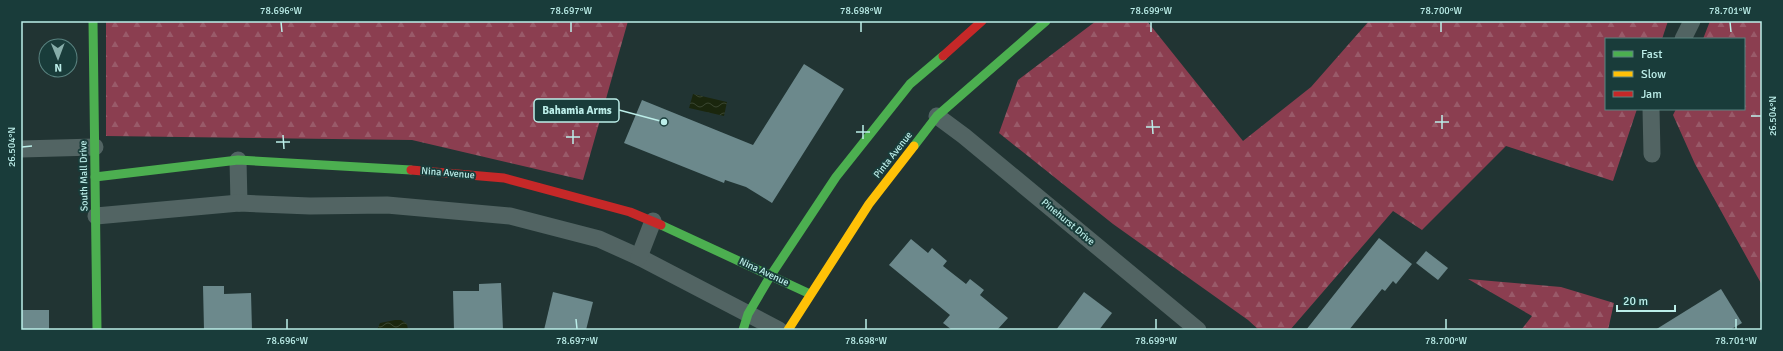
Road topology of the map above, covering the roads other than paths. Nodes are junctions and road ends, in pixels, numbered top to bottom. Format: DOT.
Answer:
graph roads {
  1 [pos="92,21"];
  2 [pos="982,21"];
  3 [pos="1046,21"];
  4 [pos="1692,21"];
  5 [pos="1684,38"];
  6 [pos="1651,110"];
  7 [pos="937,116"];
  8 [pos="95,147"];
  9 [pos="21,149"];
  10 [pos="1652,154"];
  11 [pos="238,160"];
  12 [pos="95,177"];
  13 [pos="239,203"];
  14 [pos="96,216"];
  15 [pos="653,221"];
  16 [pos="639,257"];
  17 [pos="771,275"];
  18 [pos="810,294"];
  19 [pos="745,322"];
  20 [pos="97,330"];
  21 [pos="779,330"];
  22 [pos="788,330"];
  23 [pos="1198,330"];
  1 -- 8 [label="street, South Mall Drive"];
  2 -- 17 [label="street"];
  3 -- 7 [label="street, Pinta Avenue"];
  4 -- 5 [label="street"];
  6 -- 10 [label="street"];
  7 -- 18 [label="street, Pinta Avenue"];
  7 -- 23 [label="street, Pinehurst Drive"];
  8 -- 9 [label="street"];
  8 -- 12 [label="street, South Mall Drive"];
  11 -- 12 [label="street, Nina Avenue"];
  11 -- 13 [label="street"];
  11 -- 15 [label="street, Nina Avenue"];
  12 -- 14 [label="street, South Mall Drive"];
  13 -- 14 [label="street"];
  13 -- 16 [label="street"];
  14 -- 20 [label="street, South Mall Drive"];
  15 -- 16 [label="street"];
  15 -- 17 [label="street, Nina Avenue"];
  16 -- 19 [label="street"];
  17 -- 18 [label="street, Nina Avenue"];
  17 -- 19 [label="street"];
  18 -- 22 [label="street, Pinta Avenue"];
  19 -- 21 [label="street"];
}
